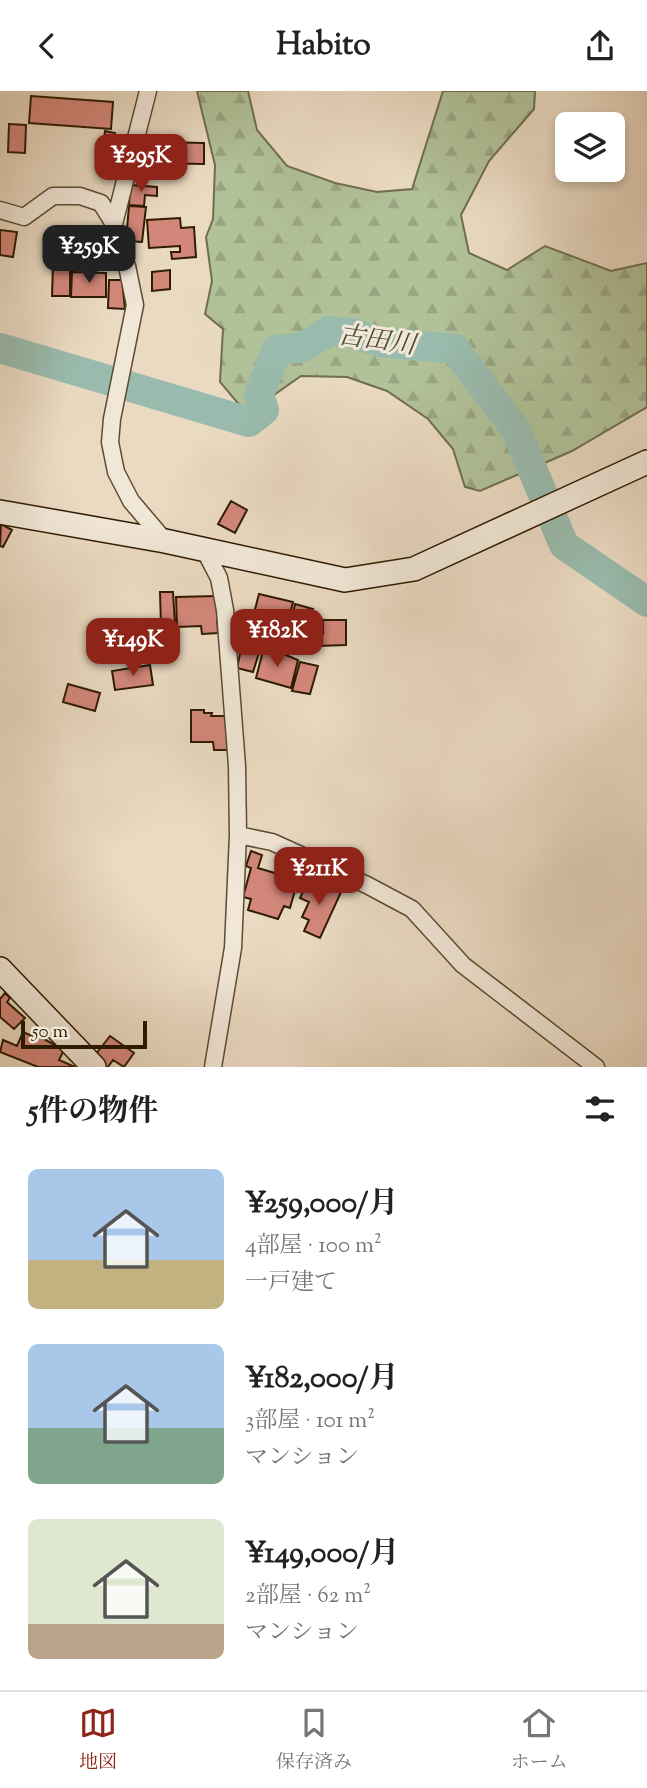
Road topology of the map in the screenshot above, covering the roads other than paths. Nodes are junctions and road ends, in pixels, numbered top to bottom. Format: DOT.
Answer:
graph roads {
  1 [pos="148,91"];
  2 [pos="0,210"];
  3 [pos="114,223"];
  4 [pos="647,462"];
  5 [pos="0,512"];
  6 [pos="165,541"];
  7 [pos="206,553"];
  8 [pos="238,835"];
  9 [pos="0,969"];
  10 [pos="94,1067"];
  11 [pos="213,1067"];
  12 [pos="596,1067"];
  1 -- 3 [label="street"];
  2 -- 3 [label="street"];
  3 -- 6 [label="street"];
  4 -- 7 [label="street"];
  5 -- 6 [label="street"];
  6 -- 7 [label="street"];
  7 -- 8 [label="street"];
  8 -- 11 [label="street"];
  8 -- 12 [label="street"];
  9 -- 10 [label="street"];
}
